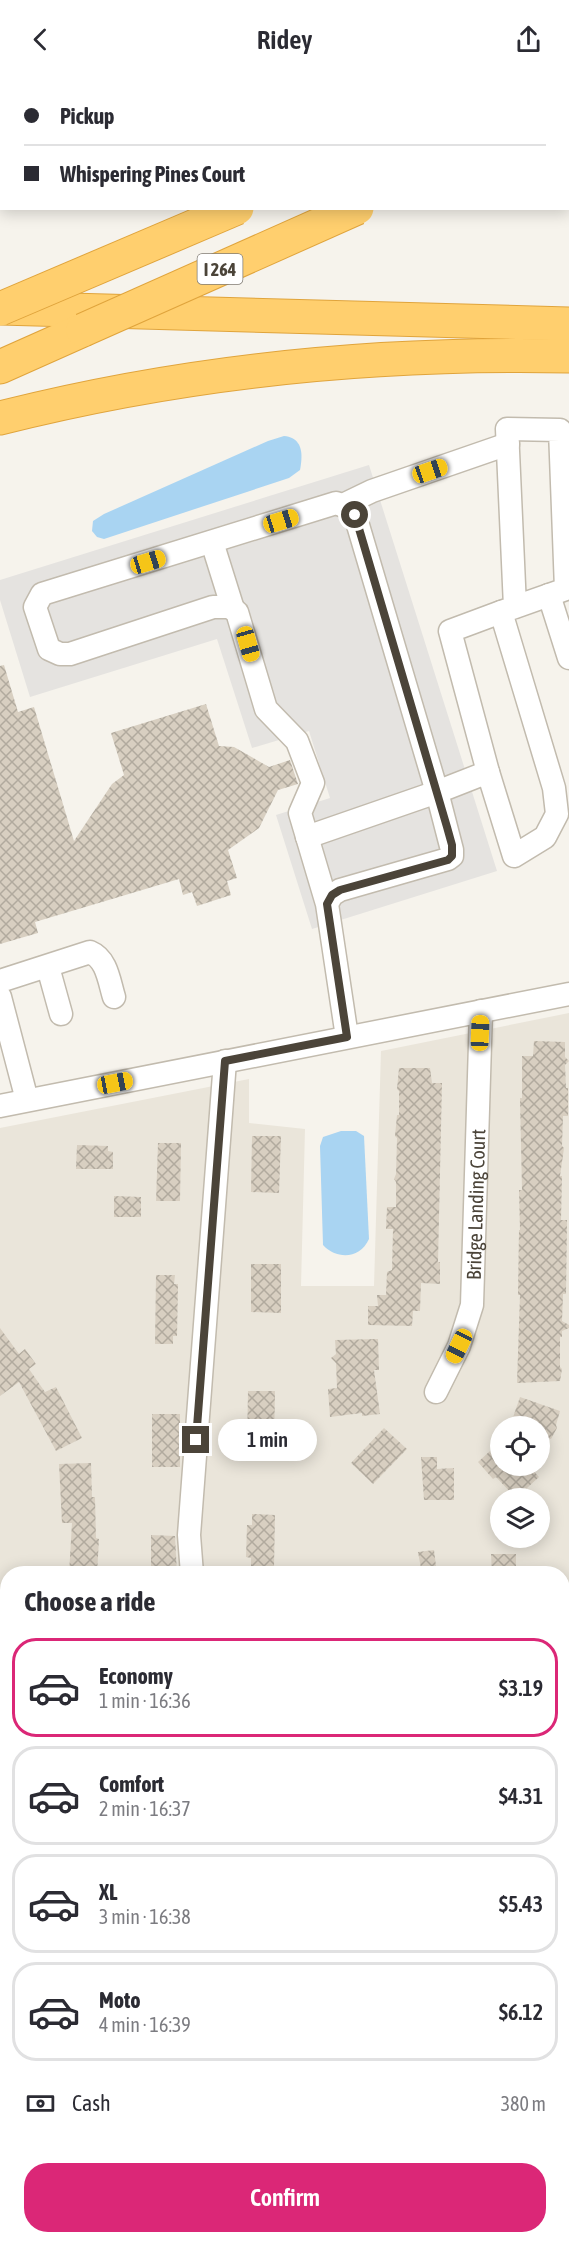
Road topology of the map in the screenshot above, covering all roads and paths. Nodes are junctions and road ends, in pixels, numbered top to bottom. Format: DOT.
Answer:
graph roads {
  1 [pos="232,210"];
  2 [pos="353,210"];
  3 [pos="0,309"];
  4 [pos="569,324"];
  5 [pos="569,356"];
  6 [pos="0,367"];
  7 [pos="0,418"];
  8 [pos="508,444"];
  9 [pos="343,505"];
  10 [pos="212,542"];
  11 [pos="549,595"];
  12 [pos="233,609"];
  13 [pos="508,610"];
  14 [pos="569,658"];
  15 [pos="488,772"];
  16 [pos="437,792"];
  17 [pos="307,837"];
  18 [pos="327,904"];
  19 [pos="48,967"];
  20 [pos="0,981"];
  21 [pos="569,994"];
  22 [pos="0,997"];
  23 [pos="114,997"];
  24 [pos="481,1011"];
  25 [pos="61,1014"];
  26 [pos="347,1037"];
  27 [pos="225,1061"];
  28 [pos="9,1068"];
  29 [pos="27,1100"];
  30 [pos="0,1106"];
  31 [pos="436,1392"];
  32 [pos="191,1566"];
  1 -- 3 [label="highway, I 264, bridge"];
  2 -- 6 [label="highway, I 264, bridge"];
  3 -- 4 [label="highway"];
  5 -- 7 [label="highway"];
  8 -- 9 [label="street"];
  8 -- 11 [label="street"];
  8 -- 13 [label="street"];
  9 -- 10 [label="street"];
  9 -- 16 [label="street"];
  10 -- 12 [label="street"];
  10 -- 12 [label="street"];
  11 -- 13 [label="street"];
  11 -- 14 [label="street"];
  12 -- 17 [label="street"];
  13 -- 15 [label="street"];
  13 -- 15 [label="street"];
  15 -- 16 [label="street"];
  16 -- 17 [label="street"];
  16 -- 18 [label="street"];
  17 -- 18 [label="street"];
  18 -- 26 [label="street"];
  19 -- 20 [label="street"];
  19 -- 23 [label="street"];
  19 -- 25 [label="street"];
  21 -- 24 [label="street"];
  22 -- 28 [label="street"];
  24 -- 26 [label="street"];
  24 -- 31 [label="street, Bridge Landing Court"];
  26 -- 27 [label="street"];
  27 -- 29 [label="street"];
  27 -- 32 [label="street"];
  28 -- 29 [label="street"];
  29 -- 30 [label="street"];
}
